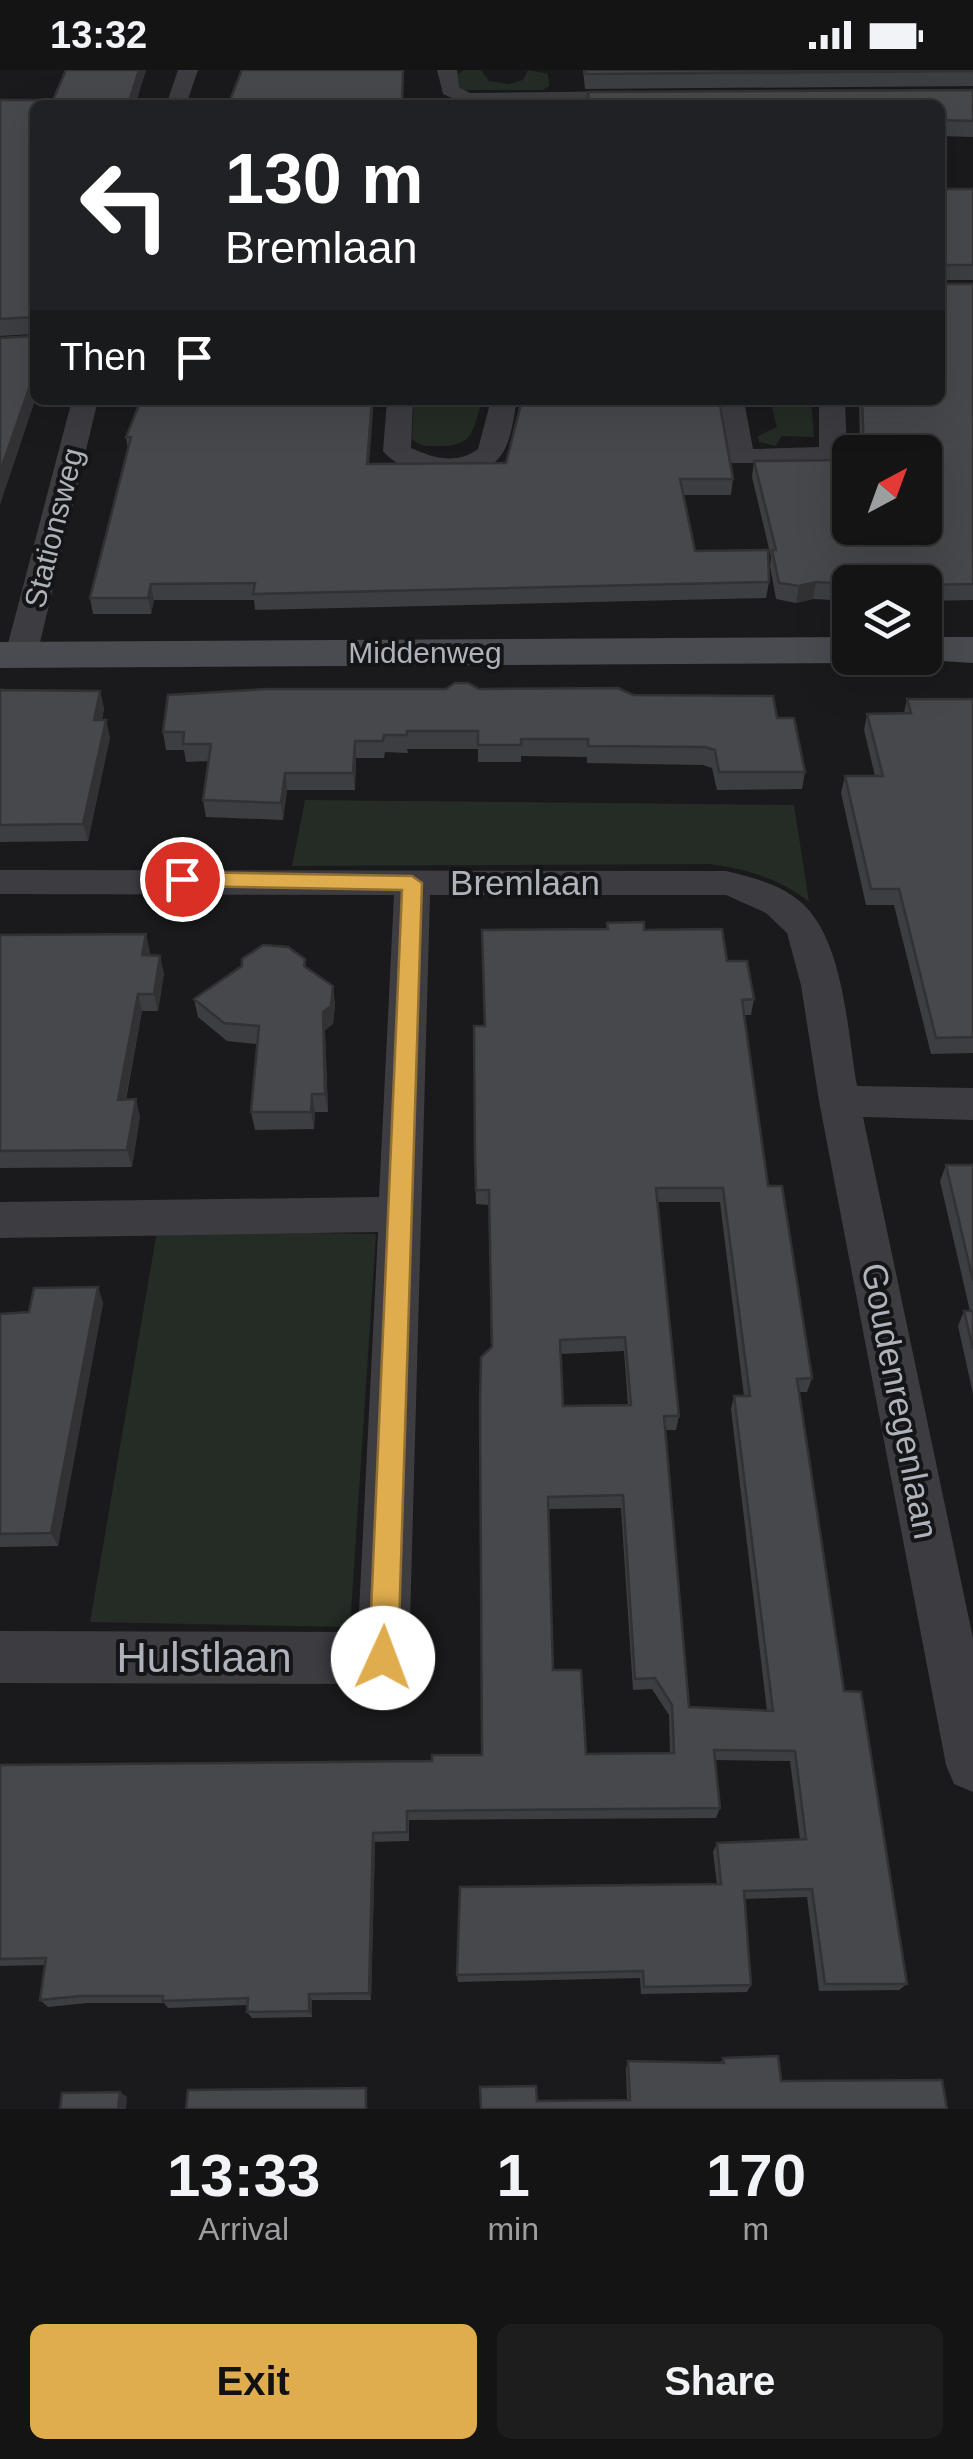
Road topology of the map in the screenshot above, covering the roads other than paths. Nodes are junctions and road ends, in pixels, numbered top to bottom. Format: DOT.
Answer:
graph roads {
  1 [pos="188,70"];
  2 [pos="448,70"];
  3 [pos="656,97"];
  4 [pos="178,100"];
  5 [pos="463,100"];
  6 [pos="480,100"];
  7 [pos="84,405"];
  8 [pos="400,405"];
  9 [pos="503,405"];
  10 [pos="732,405"];
  11 [pos="832,405"];
  12 [pos="832,650"];
  13 [pos="942,650"];
  14 [pos="973,650"];
  15 [pos="10,655"];
  16 [pos="0,882"];
  17 [pos="412,883"];
  18 [pos="827,1038"];
  19 [pos="839,1102"];
  20 [pos="973,1104"];
  21 [pos="398,1214"];
  22 [pos="0,1220"];
  23 [pos="0,1657"];
  24 [pos="973,1765"];
  1 -- 4 [label="street"];
  2 -- 5 [label="street"];
  3 -- 6 [label="street"];
  7 -- 15 [label="street, Stationsweg"];
  8 -- 9 [label="street"];
  10 -- 11 [label="street"];
  12 -- 15 [label="street, Middenweg"];
  13 -- 14 [label="street"];
  16 -- 17 [label="street, Bremlaan"];
  17 -- 18 [label="street, Bremlaan"];
  17 -- 21 [label="street, Hulstlaan"];
  18 -- 19 [label="street, Goudenregenlaan"];
  19 -- 20 [label="street"];
  19 -- 24 [label="street, Goudenregenlaan"];
  21 -- 22 [label="street"];
  21 -- 23 [label="street, Hulstlaan"];
}
